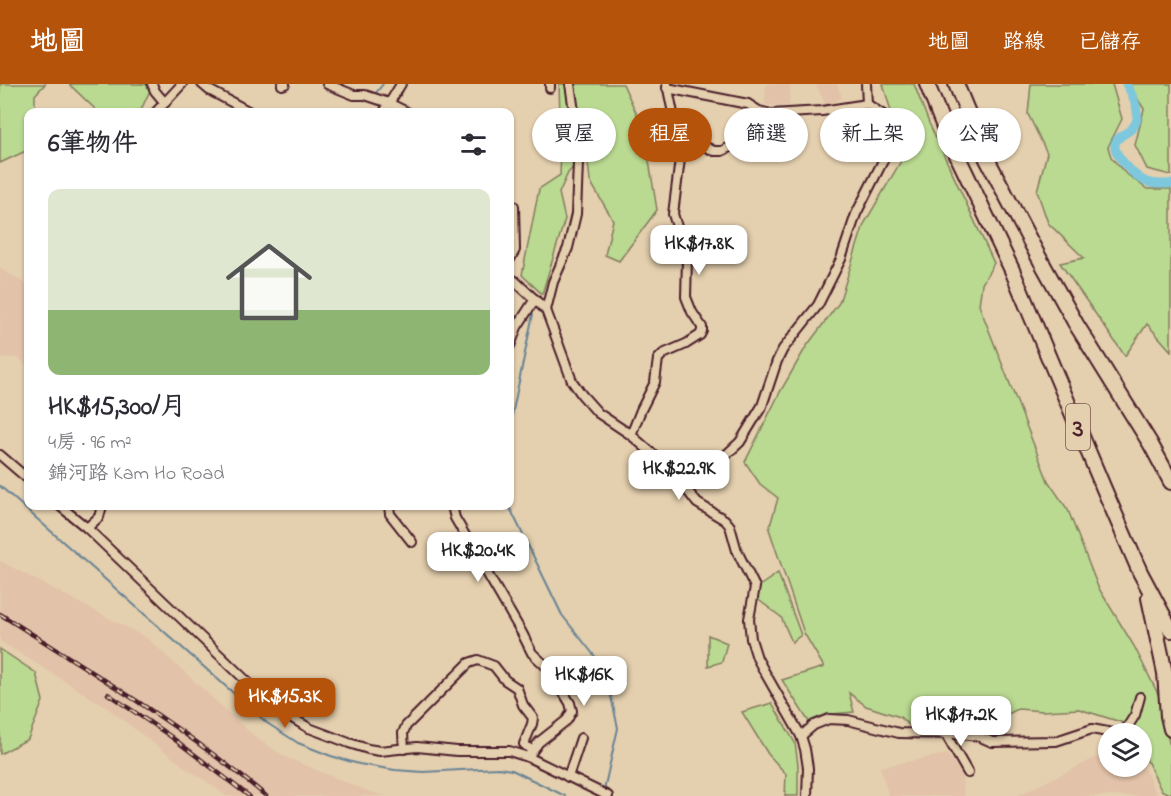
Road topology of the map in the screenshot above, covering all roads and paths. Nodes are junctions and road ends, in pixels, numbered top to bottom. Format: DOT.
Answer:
graph roads {
  1 [pos="152,84"];
  2 [pos="182,84"];
  3 [pos="202,84"];
  4 [pos="327,84"];
  5 [pos="401,84"];
  6 [pos="570,84"];
  7 [pos="866,84"];
  8 [pos="927,84"];
  9 [pos="956,84"];
  10 [pos="667,86"];
  11 [pos="165,103"];
  12 [pos="389,103"];
  13 [pos="867,104"];
  14 [pos="160,108"];
  15 [pos="242,108"];
  16 [pos="386,108"];
  17 [pos="399,108"];
  18 [pos="672,108"];
  19 [pos="754,108"];
  20 [pos="808,112"];
  21 [pos="680,162"];
  22 [pos="514,206"];
  23 [pos="514,252"];
  24 [pos="514,280"];
  25 [pos="534,299"];
  26 [pos="546,310"];
  27 [pos="514,335"];
  28 [pos="631,435"];
  29 [pos="0,455"];
  30 [pos="24,476"];
  31 [pos="1171,482"];
  32 [pos="684,486"];
  33 [pos="65,510"];
  34 [pos="101,510"];
  35 [pos="390,510"];
  36 [pos="453,510"];
  37 [pos="87,528"];
  38 [pos="412,542"];
  39 [pos="1145,583"];
  40 [pos="1171,630"];
  41 [pos="1140,697"];
  42 [pos="1130,723"];
  43 [pos="1171,729"];
  44 [pos="1098,730"];
  45 [pos="945,734"];
  46 [pos="801,736"];
  47 [pos="581,738"];
  48 [pos="404,749"];
  49 [pos="530,754"];
  50 [pos="968,773"];
  51 [pos="568,777"];
  52 [pos="608,796"];
  53 [pos="807,796"];
  1 -- 11 [label="street"];
  2 -- 11 [label="street"];
  3 -- 15 [label="street"];
  4 -- 12 [label="street"];
  5 -- 12 [label="street"];
  6 -- 26 [label="street"];
  7 -- 13 [label="street"];
  8 -- 39 [label="highway, 3"];
  9 -- 31 [label="highway, 3"];
  10 -- 18 [label="street"];
  10 -- 19 [label="street"];
  11 -- 14 [label="street"];
  12 -- 16 [label="street"];
  12 -- 17 [label="street"];
  13 -- 20 [label="street"];
  13 -- 32 [label="street"];
  21 -- 28 [label="street"];
  22 -- 23 [label="street"];
  24 -- 25 [label="street"];
  25 -- 26 [label="street"];
  25 -- 27 [label="street"];
  26 -- 28 [label="street"];
  28 -- 32 [label="street"];
  29 -- 30 [label="street"];
  32 -- 46 [label="street"];
  33 -- 37 [label="street"];
  34 -- 37 [label="street"];
  35 -- 38 [label="street"];
  36 -- 49 [label="street"];
  37 -- 48 [label="street"];
  39 -- 40 [label="highway, 3"];
  39 -- 43 [label="highway"];
  41 -- 42 [label="street"];
  44 -- 45 [label="street"];
  45 -- 46 [label="street"];
  45 -- 50 [label="street"];
  46 -- 53 [label="street"];
  47 -- 51 [label="street"];
  48 -- 49 [label="street"];
  48 -- 49 [label="street"];
  49 -- 51 [label="street"];
  51 -- 52 [label="street"];
}
